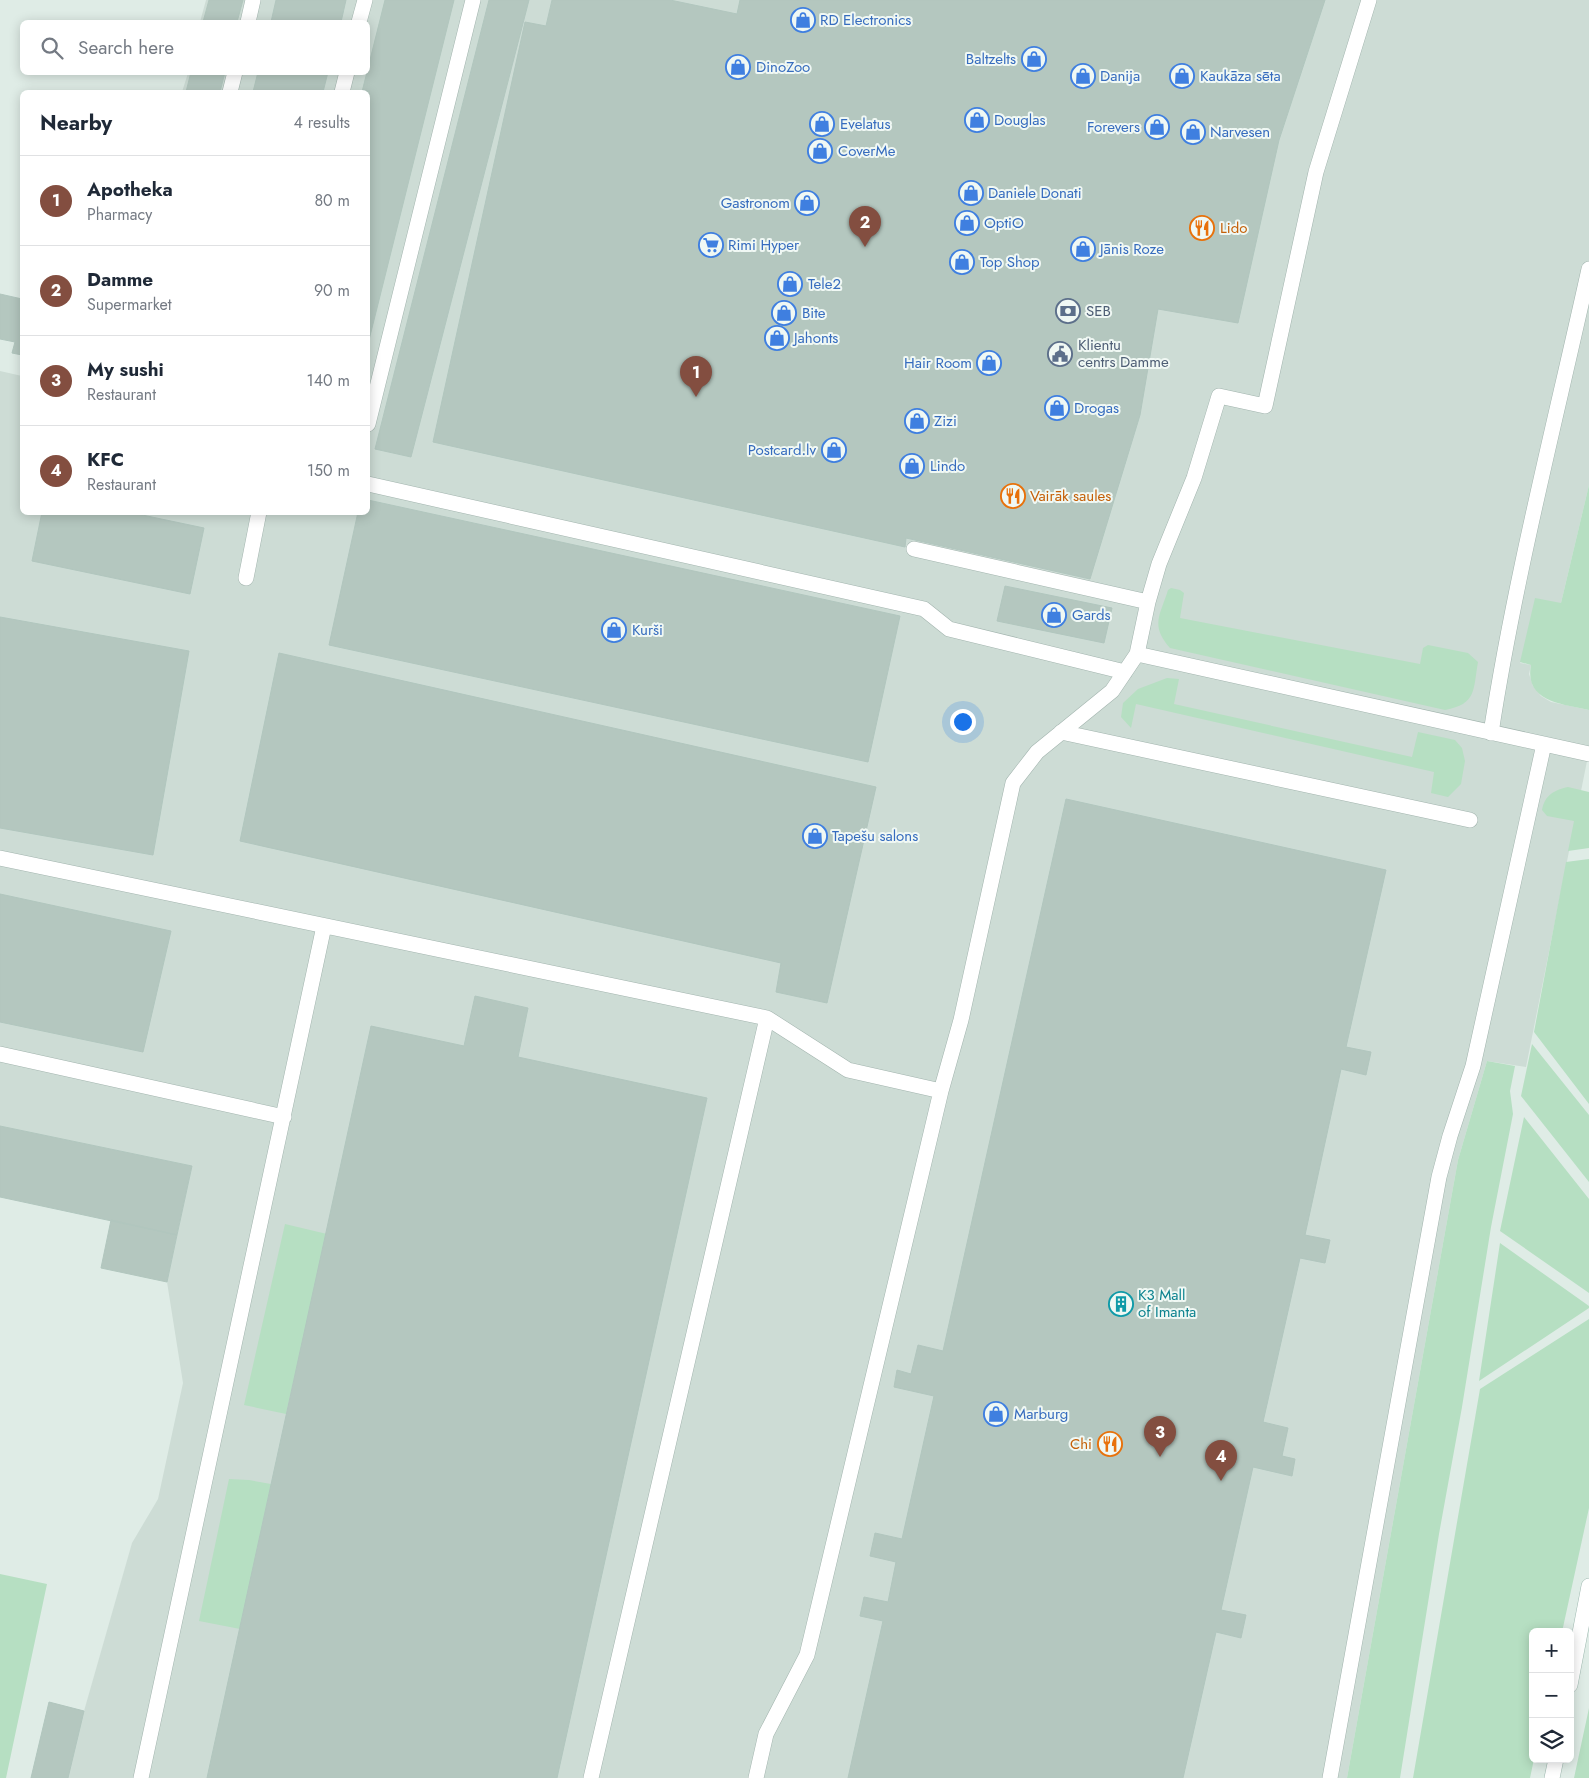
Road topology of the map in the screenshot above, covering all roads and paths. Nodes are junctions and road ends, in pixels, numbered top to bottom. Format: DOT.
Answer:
graph roads {
  1 [pos="253,0"];
  2 [pos="365,0"];
  3 [pos="473,0"];
  4 [pos="1370,0"];
  5 [pos="248,20"];
  6 [pos="360,20"];
  7 [pos="234,75"];
  8 [pos="346,75"];
  9 [pos="230,90"];
  10 [pos="342,90"];
  11 [pos="1589,269"];
  12 [pos="370,416"];
  13 [pos="370,484"];
  14 [pos="258,515"];
  15 [pos="914,549"];
  16 [pos="246,578"];
  17 [pos="1148,602"];
  18 [pos="1137,654"];
  19 [pos="1125,672"];
  20 [pos="1061,732"];
  21 [pos="1491,733"];
  22 [pos="1544,744"];
  23 [pos="1589,754"];
  24 [pos="1470,820"];
  25 [pos="0,858"];
  26 [pos="324,926"];
  27 [pos="767,1018"];
  28 [pos="0,1054"];
  29 [pos="941,1091"];
  30 [pos="284,1117"];
  31 [pos="1589,1588"];
  32 [pos="1572,1673"];
  33 [pos="1555,1763"];
  34 [pos="141,1778"];
  35 [pos="592,1778"];
  36 [pos="756,1778"];
  37 [pos="1330,1778"];
  38 [pos="1552,1778"];
  1 -- 5 [label="main road"];
  2 -- 6 [label="main road"];
  3 -- 12 [label="main road"];
  4 -- 17 [label="main road"];
  7 -- 9 [label="main road"];
  8 -- 10 [label="main road"];
  11 -- 21 [label="main road"];
  13 -- 19 [label="main road"];
  14 -- 16 [label="main road"];
  15 -- 17 [label="main road"];
  17 -- 18 [label="main road"];
  18 -- 19 [label="main road"];
  18 -- 21 [label="main road"];
  19 -- 20 [label="main road"];
  20 -- 24 [label="main road"];
  20 -- 29 [label="main road"];
  21 -- 22 [label="main road"];
  22 -- 23 [label="main road"];
  22 -- 37 [label="main road"];
  25 -- 26 [label="main road"];
  26 -- 27 [label="main road"];
  26 -- 30 [label="main road"];
  27 -- 29 [label="main road"];
  27 -- 35 [label="main road"];
  28 -- 30 [label="main road"];
  29 -- 36 [label="main road"];
  30 -- 34 [label="main road"];
  31 -- 32 [label="main road"];
  33 -- 38 [label="main road"];
}
